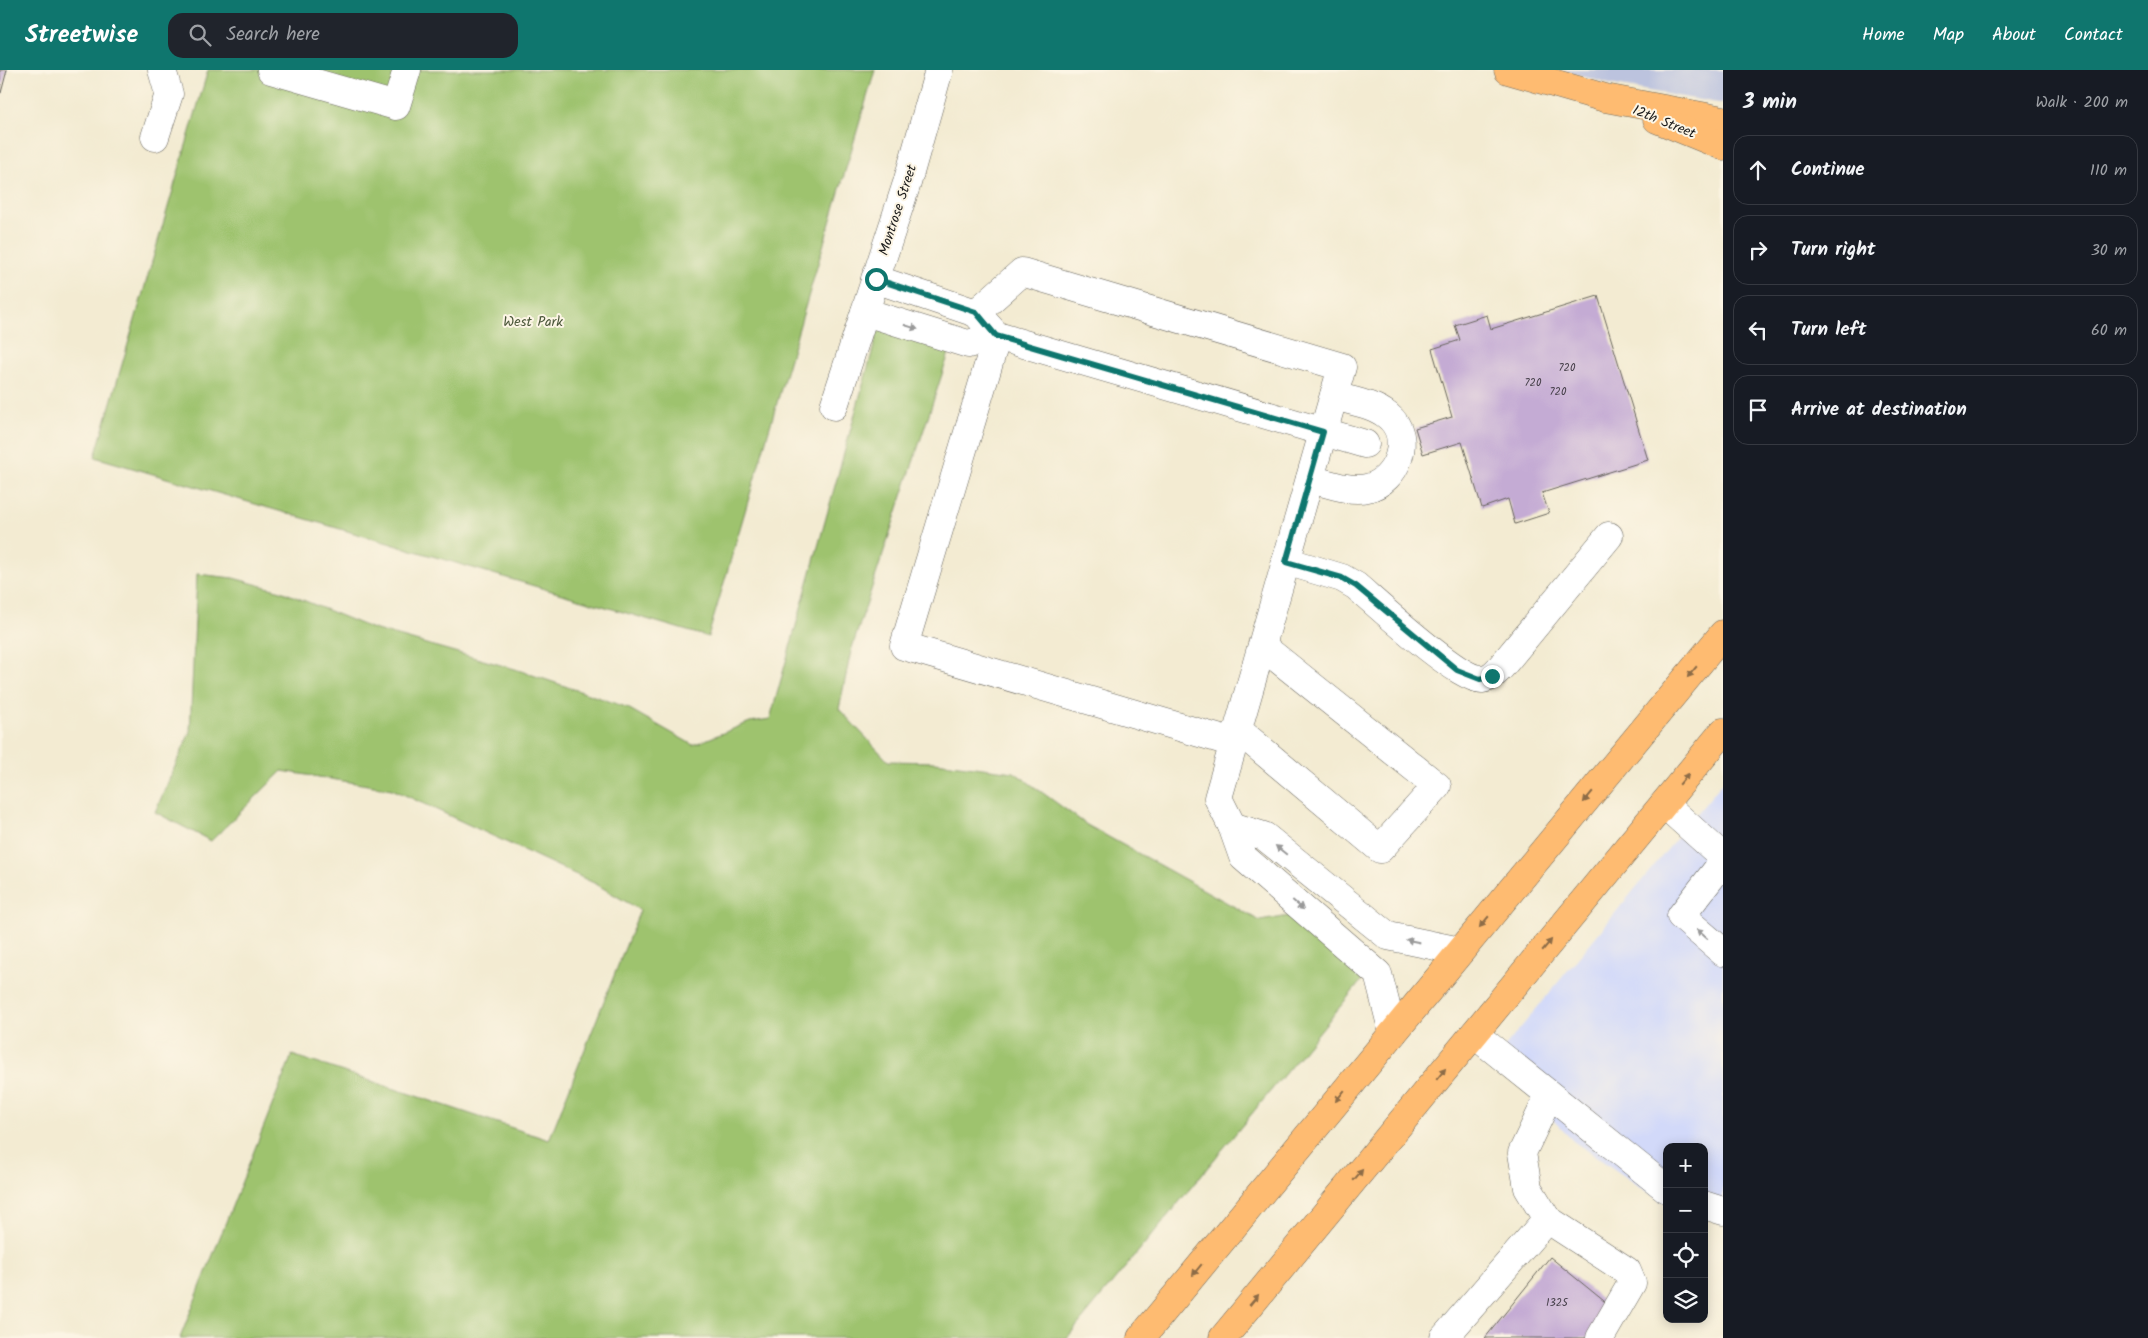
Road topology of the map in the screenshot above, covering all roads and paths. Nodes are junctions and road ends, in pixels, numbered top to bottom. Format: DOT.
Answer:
graph roads {
  1 [pos="162,70"];
  2 [pos="271,70"];
  3 [pos="406,70"];
  4 [pos="939,70"];
  5 [pos="1508,70"];
  6 [pos="1605,98"];
  7 [pos="1723,120"];
  8 [pos="156,137"];
  9 [pos="1723,146"];
  10 [pos="876,279"];
  11 [pos="865,312"];
  12 [pos="976,312"];
  13 [pos="996,336"];
  14 [pos="1334,396"];
  15 [pos="834,406"];
  16 [pos="1323,432"];
  17 [pos="1365,444"];
  18 [pos="1310,478"];
  19 [pos="1609,536"];
  20 [pos="1286,562"];
  21 [pos="1723,634"];
  22 [pos="1262,646"];
  23 [pos="1723,732"];
  24 [pos="1236,736"];
  25 [pos="1664,804"];
  26 [pos="1232,826"];
  27 [pos="1723,857"];
  28 [pos="1723,862"];
  29 [pos="1460,951"];
  30 [pos="1723,952"];
  31 [pos="1393,1033"];
  32 [pos="1474,1034"];
  33 [pos="1549,1096"];
  34 [pos="1666,1188"];
  35 [pos="1708,1206"];
  36 [pos="1723,1211"];
  37 [pos="1547,1219"];
  38 [pos="1141,1338"];
  39 [pos="1223,1338"];
  40 [pos="1444,1338"];
  41 [pos="1600,1338"];
  1 -- 8 [label="street"];
  2 -- 3 [label="street"];
  4 -- 10 [label="street, Montrose Street"];
  5 -- 6 [label="main road, 12th Street"];
  6 -- 7 [label="main road, 12th Street"];
  6 -- 9 [label="main road, 12th Street"];
  10 -- 11 [label="street, Montrose Street"];
  10 -- 12 [label="street"];
  11 -- 13 [label="street, one-way"];
  11 -- 15 [label="street, Montrose Street"];
  12 -- 13 [label="street"];
  12 -- 14 [label="street"];
  13 -- 16 [label="street"];
  13 -- 24 [label="street"];
  14 -- 16 [label="street"];
  14 -- 18 [label="street"];
  16 -- 17 [label="street"];
  16 -- 18 [label="street"];
  18 -- 20 [label="street"];
  19 -- 20 [label="street"];
  20 -- 22 [label="street"];
  21 -- 29 [label="main road, one-way"];
  22 -- 24 [label="street"];
  22 -- 24 [label="street"];
  25 -- 23 [label="main road, one-way"];
  24 -- 26 [label="street"];
  25 -- 27 [label="street"];
  32 -- 25 [label="main road, one-way"];
  29 -- 26 [label="street, one-way"];
  26 -- 31 [label="street, one-way"];
  30 -- 28 [label="street, one-way"];
  29 -- 31 [label="main road"];
  31 -- 38 [label="main road, one-way"];
  32 -- 33 [label="street"];
  39 -- 32 [label="main road, one-way"];
  33 -- 34 [label="street"];
  33 -- 37 [label="street"];
  35 -- 36 [label="street"];
  37 -- 40 [label="street"];
  37 -- 41 [label="street"];
}
